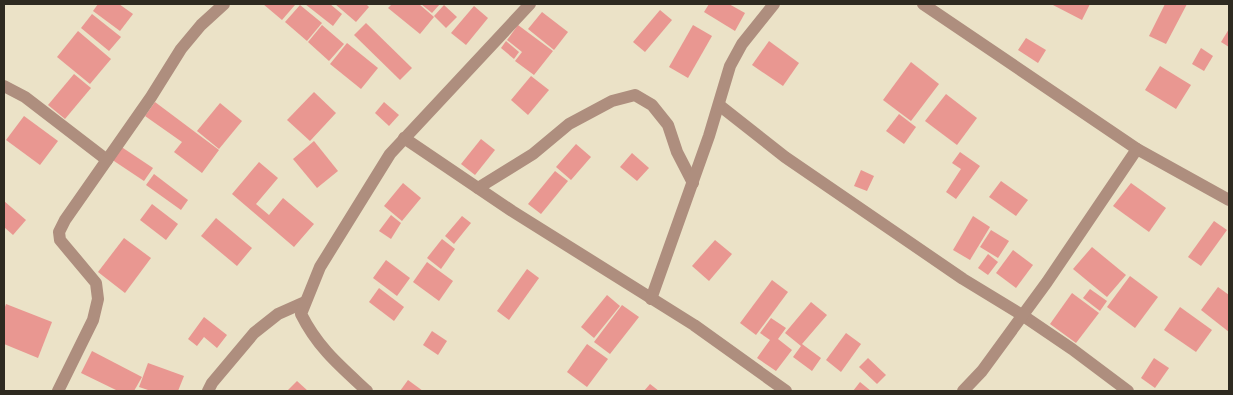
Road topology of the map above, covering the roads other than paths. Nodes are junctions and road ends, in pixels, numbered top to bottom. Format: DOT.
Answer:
graph roads {
  1 [pos="224,4"];
  2 [pos="530,4"];
  3 [pos="774,4"];
  4 [pos="923,4"];
  5 [pos="4,86"];
  6 [pos="718,105"];
  7 [pos="404,138"];
  8 [pos="1137,149"];
  9 [pos="107,160"];
  10 [pos="693,183"];
  11 [pos="478,188"];
  12 [pos="1229,200"];
  13 [pos="651,299"];
  14 [pos="306,302"];
  15 [pos="1022,315"];
  16 [pos="58,391"];
  17 [pos="208,391"];
  18 [pos="367,391"];
  19 [pos="786,391"];
  20 [pos="963,391"];
  21 [pos="1128,391"];
  1 -- 9 [label="street"];
  2 -- 7 [label="street"];
  3 -- 6 [label="street"];
  4 -- 8 [label="street"];
  5 -- 9 [label="street"];
  6 -- 10 [label="street"];
  6 -- 15 [label="street"];
  7 -- 11 [label="street"];
  7 -- 14 [label="street"];
  8 -- 12 [label="street"];
  8 -- 15 [label="street"];
  9 -- 16 [label="street"];
  10 -- 11 [label="street"];
  10 -- 13 [label="street"];
  11 -- 13 [label="street"];
  13 -- 19 [label="street"];
  14 -- 17 [label="street"];
  14 -- 18 [label="street"];
  15 -- 20 [label="street"];
  15 -- 21 [label="street"];
}
